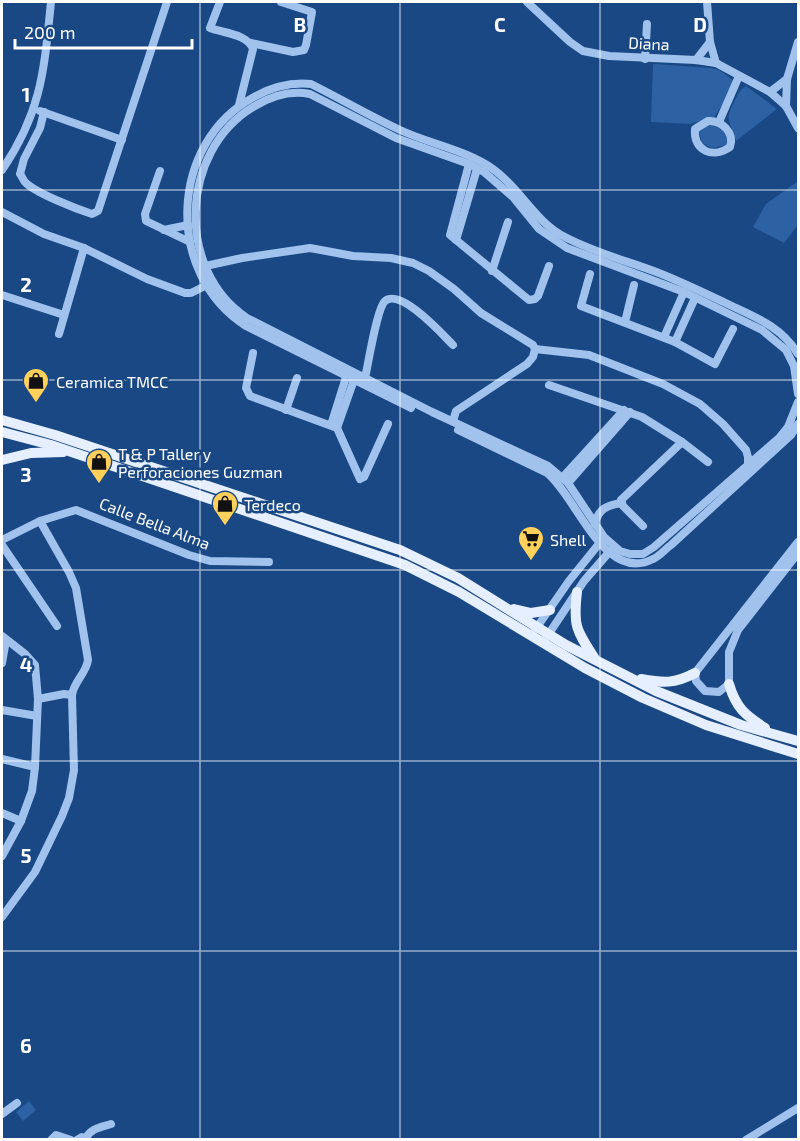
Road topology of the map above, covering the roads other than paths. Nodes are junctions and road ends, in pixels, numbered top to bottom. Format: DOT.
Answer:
graph roads {
  1 [pos="51,2"];
  2 [pos="167,2"];
  3 [pos="220,2"];
  4 [pos="281,2"];
  5 [pos="527,2"];
  6 [pos="706,2"];
  7 [pos="648,24"];
  8 [pos="710,42"];
  9 [pos="798,42"];
  10 [pos="251,43"];
  11 [pos="645,59"];
  12 [pos="696,60"];
  13 [pos="716,63"];
  14 [pos="739,76"];
  15 [pos="787,79"];
  16 [pos="243,80"];
  17 [pos="770,92"];
  18 [pos="259,94"];
  19 [pos="239,105"];
  20 [pos="786,106"];
  21 [pos="34,109"];
  22 [pos="44,112"];
  23 [pos="719,122"];
  24 [pos="798,128"];
  25 [pos="122,140"];
  26 [pos="473,166"];
  27 [pos="2,170"];
  28 [pos="160,171"];
  29 [pos="2,212"];
  30 [pos="508,222"];
  31 [pos="188,225"];
  32 [pos="164,230"];
  33 [pos="190,242"];
  34 [pos="84,248"];
  35 [pos="549,266"];
  36 [pos="201,267"];
  37 [pos="492,271"];
  38 [pos="590,274"];
  39 [pos="207,285"];
  40 [pos="634,285"];
  41 [pos="684,292"];
  42 [pos="2,295"];
  43 [pos="695,298"];
  44 [pos="64,315"];
  45 [pos="625,322"];
  46 [pos="733,329"];
  47 [pos="60,334"];
  48 [pos="664,337"];
  49 [pos="675,342"];
  50 [pos="453,345"];
  51 [pos="535,349"];
  52 [pos="253,353"];
  53 [pos="798,354"];
  54 [pos="349,376"];
  55 [pos="297,378"];
  56 [pos="365,378"];
  57 [pos="549,386"];
  58 [pos="798,394"];
  59 [pos="798,402"];
  60 [pos="286,410"];
  61 [pos="627,411"];
  62 [pos="2,420"];
  63 [pos="453,421"];
  64 [pos="387,424"];
  65 [pos="798,424"];
  66 [pos="334,427"];
  67 [pos="2,432"];
  68 [pos="682,442"];
  69 [pos="71,452"];
  70 [pos="2,460"];
  71 [pos="708,462"];
  72 [pos="748,465"];
  73 [pos="565,480"];
  74 [pos="622,503"];
  75 [pos="40,521"];
  76 [pos="595,524"];
  77 [pos="643,526"];
  78 [pos="2,540"];
  79 [pos="602,540"];
  80 [pos="798,542"];
  81 [pos="2,545"];
  82 [pos="611,550"];
  83 [pos="798,553"];
  84 [pos="269,562"];
  85 [pos="576,573"];
  86 [pos="584,580"];
  87 [pos="577,592"];
  88 [pos="505,606"];
  89 [pos="550,610"];
  90 [pos="57,626"];
  91 [pos="534,631"];
  92 [pos="4,638"];
  93 [pos="546,638"];
  94 [pos="597,662"];
  95 [pos="2,663"];
  96 [pos="695,673"];
  97 [pos="632,678"];
  98 [pos="729,684"];
  99 [pos="72,695"];
  100 [pos="38,699"];
  101 [pos="2,710"];
  102 [pos="37,716"];
  103 [pos="773,733"];
  104 [pos="798,741"];
  105 [pos="798,754"];
  106 [pos="2,759"];
  107 [pos="35,767"];
  108 [pos="2,813"];
  109 [pos="21,821"];
  110 [pos="2,854"];
  111 [pos="2,917"];
  112 [pos="17,1103"];
  113 [pos="798,1108"];
  114 [pos="2,1114"];
  115 [pos="111,1124"];
  116 [pos="84,1139"];
  117 [pos="51,1140"];
  118 [pos="71,1140"];
  119 [pos="747,1140"];
  1 -- 21 [label="street"];
  2 -- 25 [label="street"];
  3 -- 10 [label="street"];
  4 -- 10 [label="street"];
  5 -- 11 [label="street, Diana"];
  6 -- 8 [label="street"];
  7 -- 11 [label="street"];
  8 -- 12 [label="street"];
  8 -- 13 [label="street"];
  9 -- 15 [label="street"];
  10 -- 16 [label="street"];
  11 -- 12 [label="street, Diana"];
  12 -- 13 [label="street, Diana"];
  13 -- 14 [label="street, Diana"];
  14 -- 17 [label="street, Diana"];
  14 -- 23 [label="street"];
  15 -- 17 [label="street"];
  15 -- 20 [label="street"];
  16 -- 18 [label="street"];
  16 -- 19 [label="street"];
  17 -- 20 [label="street, Diana"];
  18 -- 19 [label="street"];
  18 -- 53 [label="street"];
  19 -- 31 [label="street"];
  20 -- 24 [label="street, Diana"];
  21 -- 22 [label="street"];
  21 -- 27 [label="street"];
  22 -- 25 [label="street"];
  22 -- 25 [label="street"];
  23 -- 23 [label="street"];
  26 -- 36 [label="street"];
  26 -- 37 [label="street"];
  26 -- 41 [label="street"];
  28 -- 32 [label="street"];
  29 -- 34 [label="street"];
  30 -- 37 [label="street"];
  31 -- 32 [label="street"];
  31 -- 33 [label="street"];
  32 -- 33 [label="street"];
  33 -- 36 [label="street"];
  34 -- 39 [label="street"];
  34 -- 44 [label="street"];
  35 -- 37 [label="street"];
  36 -- 39 [label="street"];
  36 -- 51 [label="street"];
  36 -- 54 [label="street"];
  38 -- 45 [label="street"];
  39 -- 54 [label="street"];
  40 -- 45 [label="street"];
  41 -- 43 [label="street"];
  41 -- 48 [label="street"];
  42 -- 44 [label="street"];
  43 -- 49 [label="street"];
  43 -- 58 [label="street"];
  44 -- 47 [label="street"];
  45 -- 48 [label="street"];
  46 -- 49 [label="street"];
  48 -- 49 [label="street"];
  50 -- 56 [label="street"];
  51 -- 63 [label="street"];
  51 -- 72 [label="street"];
  52 -- 60 [label="street"];
  54 -- 56 [label="street"];
  54 -- 66 [label="street"];
  54 -- 79 [label="street"];
  55 -- 60 [label="street"];
  56 -- 63 [label="street"];
  57 -- 61 [label="street"];
  59 -- 72 [label="street"];
  60 -- 66 [label="street"];
  61 -- 68 [label="street"];
  61 -- 73 [label="street"];
  62 -- 88 [label="main road"];
  63 -- 73 [label="street"];
  64 -- 66 [label="street"];
  65 -- 82 [label="street"];
  67 -- 69 [label="main road"];
  68 -- 71 [label="street"];
  68 -- 74 [label="street"];
  69 -- 70 [label="main road"];
  69 -- 91 [label="main road"];
  72 -- 82 [label="street"];
  73 -- 76 [label="street"];
  74 -- 76 [label="street"];
  74 -- 77 [label="street"];
  75 -- 78 [label="street, Calle Bella Alma"];
  75 -- 84 [label="street, Calle Bella Alma"];
  75 -- 99 [label="street"];
  76 -- 79 [label="street"];
  79 -- 82 [label="street"];
  79 -- 85 [label="street"];
  80 -- 96 [label="street"];
  81 -- 90 [label="street"];
  82 -- 86 [label="street"];
  83 -- 98 [label="street"];
  85 -- 86 [label="street"];
  85 -- 89 [label="street"];
  86 -- 87 [label="street"];
  87 -- 93 [label="street"];
  87 -- 94 [label="main road"];
  88 -- 89 [label="main road"];
  88 -- 91 [label="main road"];
  89 -- 91 [label="street"];
  91 -- 93 [label="main road"];
  92 -- 95 [label="street"];
  92 -- 100 [label="street"];
  93 -- 94 [label="main road"];
  93 -- 105 [label="main road"];
  94 -- 97 [label="main road"];
  96 -- 97 [label="main road"];
  96 -- 98 [label="street"];
  97 -- 103 [label="main road"];
  98 -- 103 [label="main road"];
  99 -- 100 [label="street"];
  99 -- 111 [label="street"];
  100 -- 102 [label="street"];
  101 -- 102 [label="street"];
  102 -- 107 [label="street"];
  103 -- 104 [label="main road"];
  106 -- 107 [label="street"];
  107 -- 109 [label="street"];
  108 -- 109 [label="street"];
  109 -- 110 [label="street"];
  112 -- 114 [label="street"];
  113 -- 119 [label="street"];
  115 -- 116 [label="street"];
  117 -- 118 [label="street"];
}
